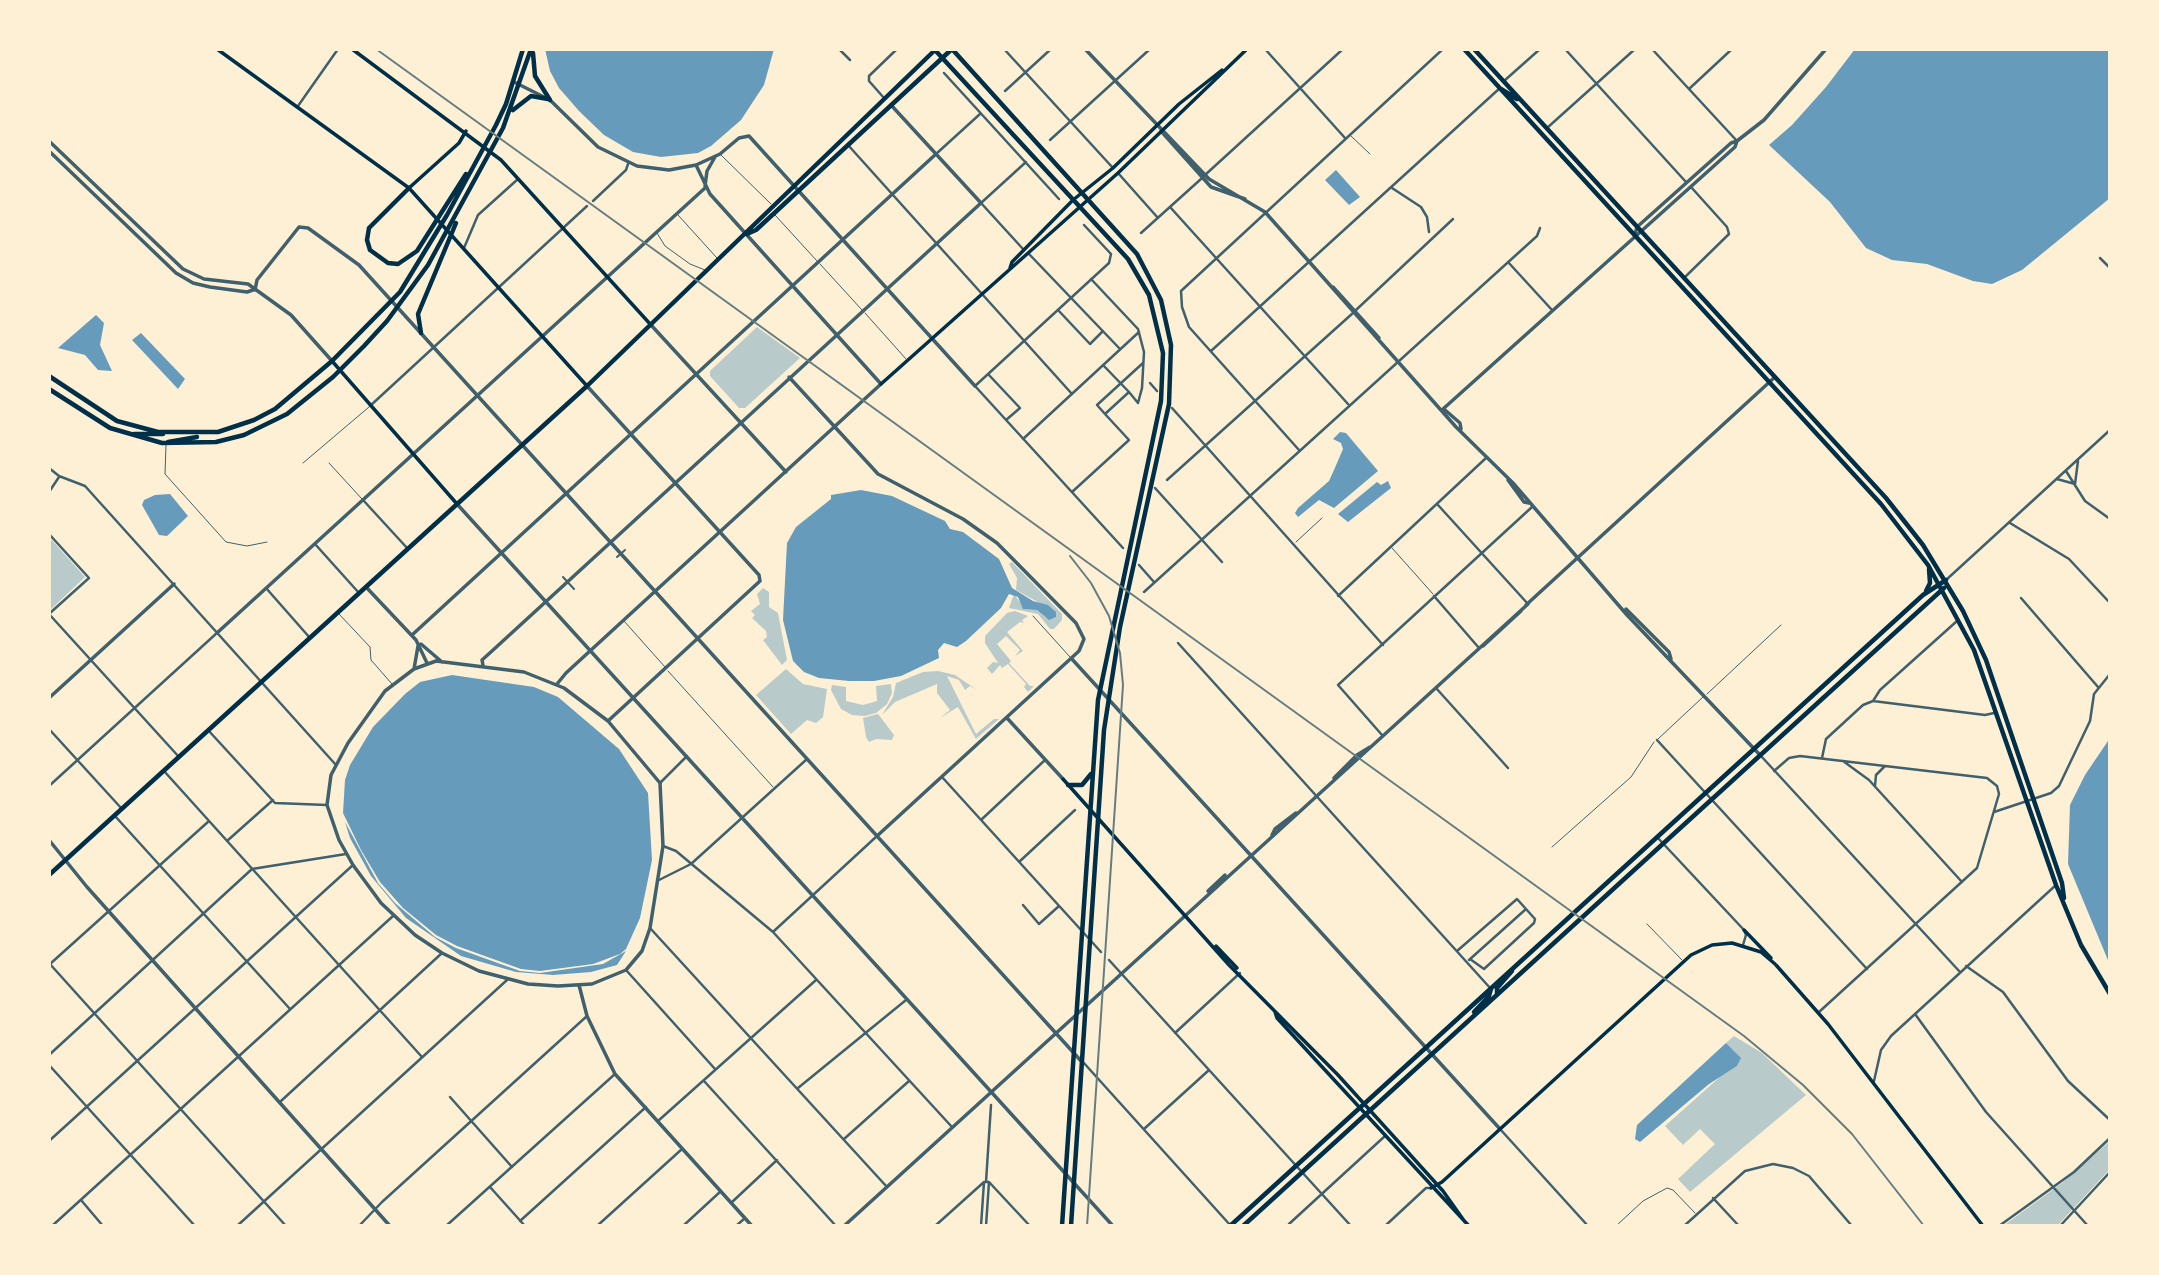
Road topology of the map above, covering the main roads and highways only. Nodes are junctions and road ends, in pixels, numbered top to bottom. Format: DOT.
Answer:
graph roads {
  1 [pos="217,49"];
  2 [pos="352,49"];
  3 [pos="523,49"];
  4 [pos="532,49"];
  5 [pos="935,49"];
  6 [pos="952,49"];
  7 [pos="1247,49"];
  8 [pos="1464,49"];
  9 [pos="1474,49"];
  10 [pos="943,58"];
  11 [pos="1481,67"];
  12 [pos="1224,70"];
  13 [pos="1504,81"];
  14 [pos="1500,88"];
  15 [pos="1531,111"];
  16 [pos="509,116"];
  17 [pos="864,121"];
  18 [pos="466,131"];
  19 [pos="848,145"];
  20 [pos="1553,146"];
  21 [pos="1572,156"];
  22 [pos="476,160"];
  23 [pos="1580,176"];
  24 [pos="1597,183"];
  25 [pos="409,188"];
  26 [pos="1084,194"];
  27 [pos="1088,200"];
  28 [pos="1073,201"];
  29 [pos="463,204"];
  30 [pos="1079,207"];
  31 [pos="746,234"];
  32 [pos="1010,268"];
  33 [pos="1690,295"];
  34 [pos="1713,309"];
  35 [pos="651,325"];
  36 [pos="421,333"];
  37 [pos="332,361"];
  38 [pos="340,370"];
  39 [pos="49,376"];
  40 [pos="881,384"];
  41 [pos="587,386"];
  42 [pos="49,388"];
  43 [pos="218,432"];
  44 [pos="126,433"];
  45 [pos="166,433"];
  46 [pos="166,443"];
  47 [pos="1843,463"];
  48 [pos="1861,471"];
  49 [pos="457,503"];
  50 [pos="1928,565"];
  51 [pos="1946,580"];
  52 [pos="1939,582"];
  53 [pos="1943,589"];
  54 [pos="1923,595"];
  55 [pos="1093,770"];
  56 [pos="1063,779"];
  57 [pos="1068,785"];
  58 [pos="1090,809"];
  59 [pos="1100,819"];
  60 [pos="49,875"];
  61 [pos="2064,899"];
  62 [pos="1744,930"];
  63 [pos="1775,964"];
  64 [pos="1514,967"];
  65 [pos="1491,989"];
  66 [pos="2110,994"];
  67 [pos="1497,995"];
  68 [pos="1470,1019"];
  69 [pos="1362,1106"];
  70 [pos="1368,1113"];
  71 [pos="1437,1185"];
  72 [pos="1431,1188"];
  73 [pos="1467,1224"];
  74 [pos="1062,1226"];
  75 [pos="1071,1226"];
  76 [pos="1231,1226"];
  77 [pos="1244,1226"];
  78 [pos="1983,1226"];
  1 -- 25 [label="main road"];
  2 -- 18 [label="main road"];
  3 -- 22 [label="main road"];
  4 -- 16 [label="main road"];
  4 -- 16 [label="main road"];
  5 -- 10 [label="main road"];
  5 -- 17 [label="main road"];
  6 -- 10 [label="main road"];
  6 -- 26 [label="main road"];
  7 -- 12 [label="main road"];
  8 -- 11 [label="main road"];
  9 -- 13 [label="main road"];
  10 -- 19 [label="main road"];
  10 -- 28 [label="main road"];
  11 -- 13 [label="main road"];
  11 -- 14 [label="main road"];
  12 -- 26 [label="main road"];
  12 -- 27 [label="main road"];
  13 -- 15 [label="main road"];
  14 -- 15 [label="main road"];
  14 -- 20 [label="main road"];
  15 -- 21 [label="main road"];
  16 -- 29 [label="main road"];
  17 -- 19 [label="main road"];
  17 -- 31 [label="main road"];
  18 -- 25 [label="main road"];
  18 -- 35 [label="main road"];
  19 -- 31 [label="main road"];
  20 -- 21 [label="main road"];
  20 -- 23 [label="main road"];
  21 -- 24 [label="main road"];
  22 -- 25 [label="main road"];
  22 -- 37 [label="main road"];
  23 -- 24 [label="main road"];
  23 -- 33 [label="main road"];
  24 -- 34 [label="main road"];
  25 -- 41 [label="main road"];
  26 -- 27 [label="main road"];
  26 -- 28 [label="main road"];
  27 -- 30 [label="main road"];
  27 -- 59 [label="main road"];
  28 -- 30 [label="main road"];
  28 -- 32 [label="main road"];
  29 -- 36 [label="main road"];
  29 -- 38 [label="main road"];
  30 -- 32 [label="main road"];
  30 -- 55 [label="main road"];
  31 -- 35 [label="main road"];
  32 -- 40 [label="main road"];
  33 -- 34 [label="main road"];
  33 -- 47 [label="main road"];
  34 -- 48 [label="main road"];
  35 -- 41 [label="main road"];
  37 -- 38 [label="main road"];
  37 -- 43 [label="main road"];
  38 -- 46 [label="main road"];
  38 -- 49 [label="main road"];
  39 -- 45 [label="main road"];
  41 -- 49 [label="main road"];
  42 -- 44 [label="main road"];
  43 -- 45 [label="main road"];
  43 -- 46 [label="main road"];
  44 -- 45 [label="main road"];
  44 -- 46 [label="main road"];
  47 -- 48 [label="main road"];
  47 -- 50 [label="main road"];
  48 -- 51 [label="main road"];
  49 -- 60 [label="main road"];
  50 -- 52 [label="main road"];
  50 -- 54 [label="main road"];
  51 -- 52 [label="main road"];
  51 -- 53 [label="main road"];
  51 -- 61 [label="main road"];
  52 -- 53 [label="main road"];
  52 -- 54 [label="main road"];
  53 -- 61 [label="main road"];
  53 -- 67 [label="main road"];
  54 -- 64 [label="main road"];
  55 -- 57 [label="main road"];
  55 -- 58 [label="main road"];
  56 -- 57 [label="main road"];
  57 -- 58 [label="main road"];
  58 -- 59 [label="main road"];
  58 -- 74 [label="main road"];
  59 -- 69 [label="main road"];
  59 -- 75 [label="main road"];
  61 -- 66 [label="main road"];
  62 -- 63 [label="main road"];
  63 -- 71 [label="main road"];
  63 -- 78 [label="main road"];
  64 -- 65 [label="main road"];
  64 -- 67 [label="main road"];
  65 -- 68 [label="main road"];
  65 -- 69 [label="main road"];
  67 -- 68 [label="main road"];
  68 -- 70 [label="main road"];
  69 -- 70 [label="main road"];
  69 -- 76 [label="main road"];
  70 -- 71 [label="main road"];
  70 -- 72 [label="main road"];
  70 -- 77 [label="main road"];
  71 -- 72 [label="main road"];
  71 -- 73 [label="main road"];
  72 -- 73 [label="main road"];
}
